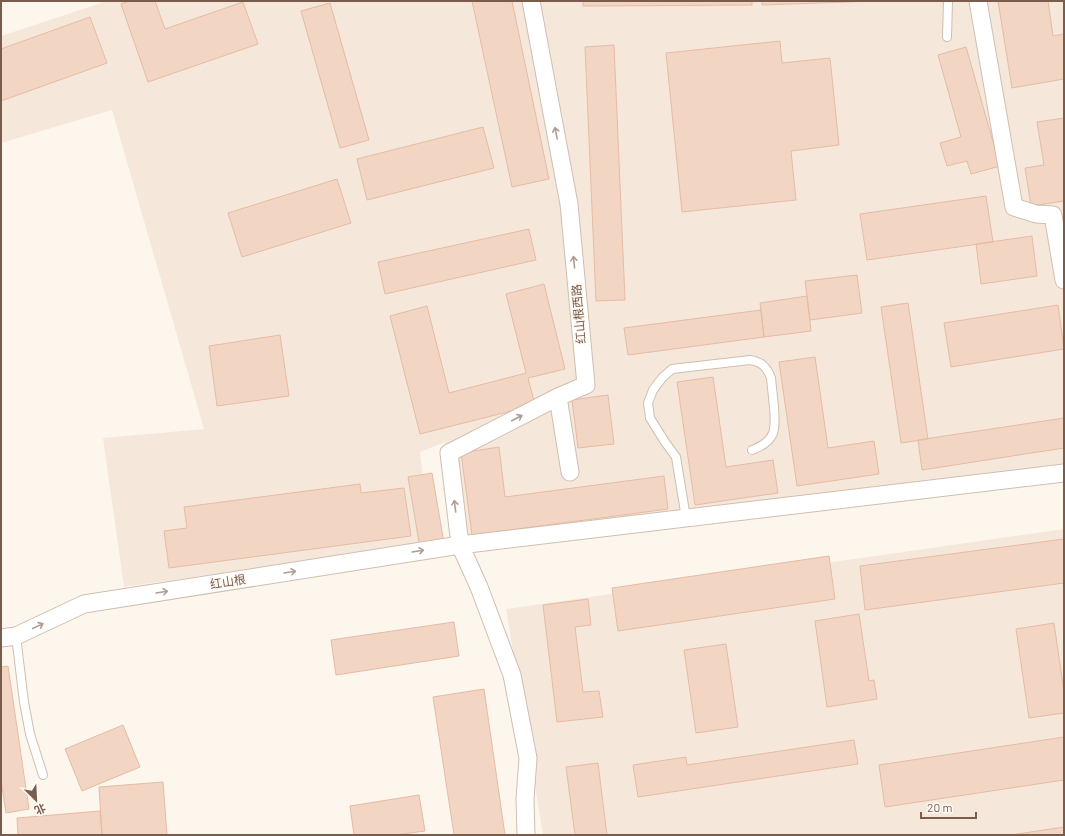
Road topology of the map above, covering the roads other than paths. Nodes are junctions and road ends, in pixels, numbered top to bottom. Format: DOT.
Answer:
graph roads {
  1 [pos="531,1"];
  2 [pos="948,1"];
  3 [pos="978,1"];
  4 [pos="947,37"];
  5 [pos="1064,280"];
  6 [pos="558,397"];
  7 [pos="752,450"];
  8 [pos="570,472"];
  9 [pos="1064,473"];
  10 [pos="686,518"];
  11 [pos="460,545"];
  12 [pos="9,637"];
  13 [pos="43,775"];
  14 [pos="526,835"];
  6 -- 1 [label="street, 红山根西路, one-way"];
  2 -- 4 [label="lane"];
  3 -- 5 [label="street"];
  6 -- 8 [label="street"];
  11 -- 6 [label="street, 红山根西路, one-way"];
  7 -- 10 [label="lane"];
  9 -- 10 [label="street, 红山根"];
  10 -- 11 [label="street, 红山根"];
  12 -- 11 [label="street, 红山根, one-way"];
  11 -- 14 [label="street"];
  12 -- 13 [label="lane"];
}
